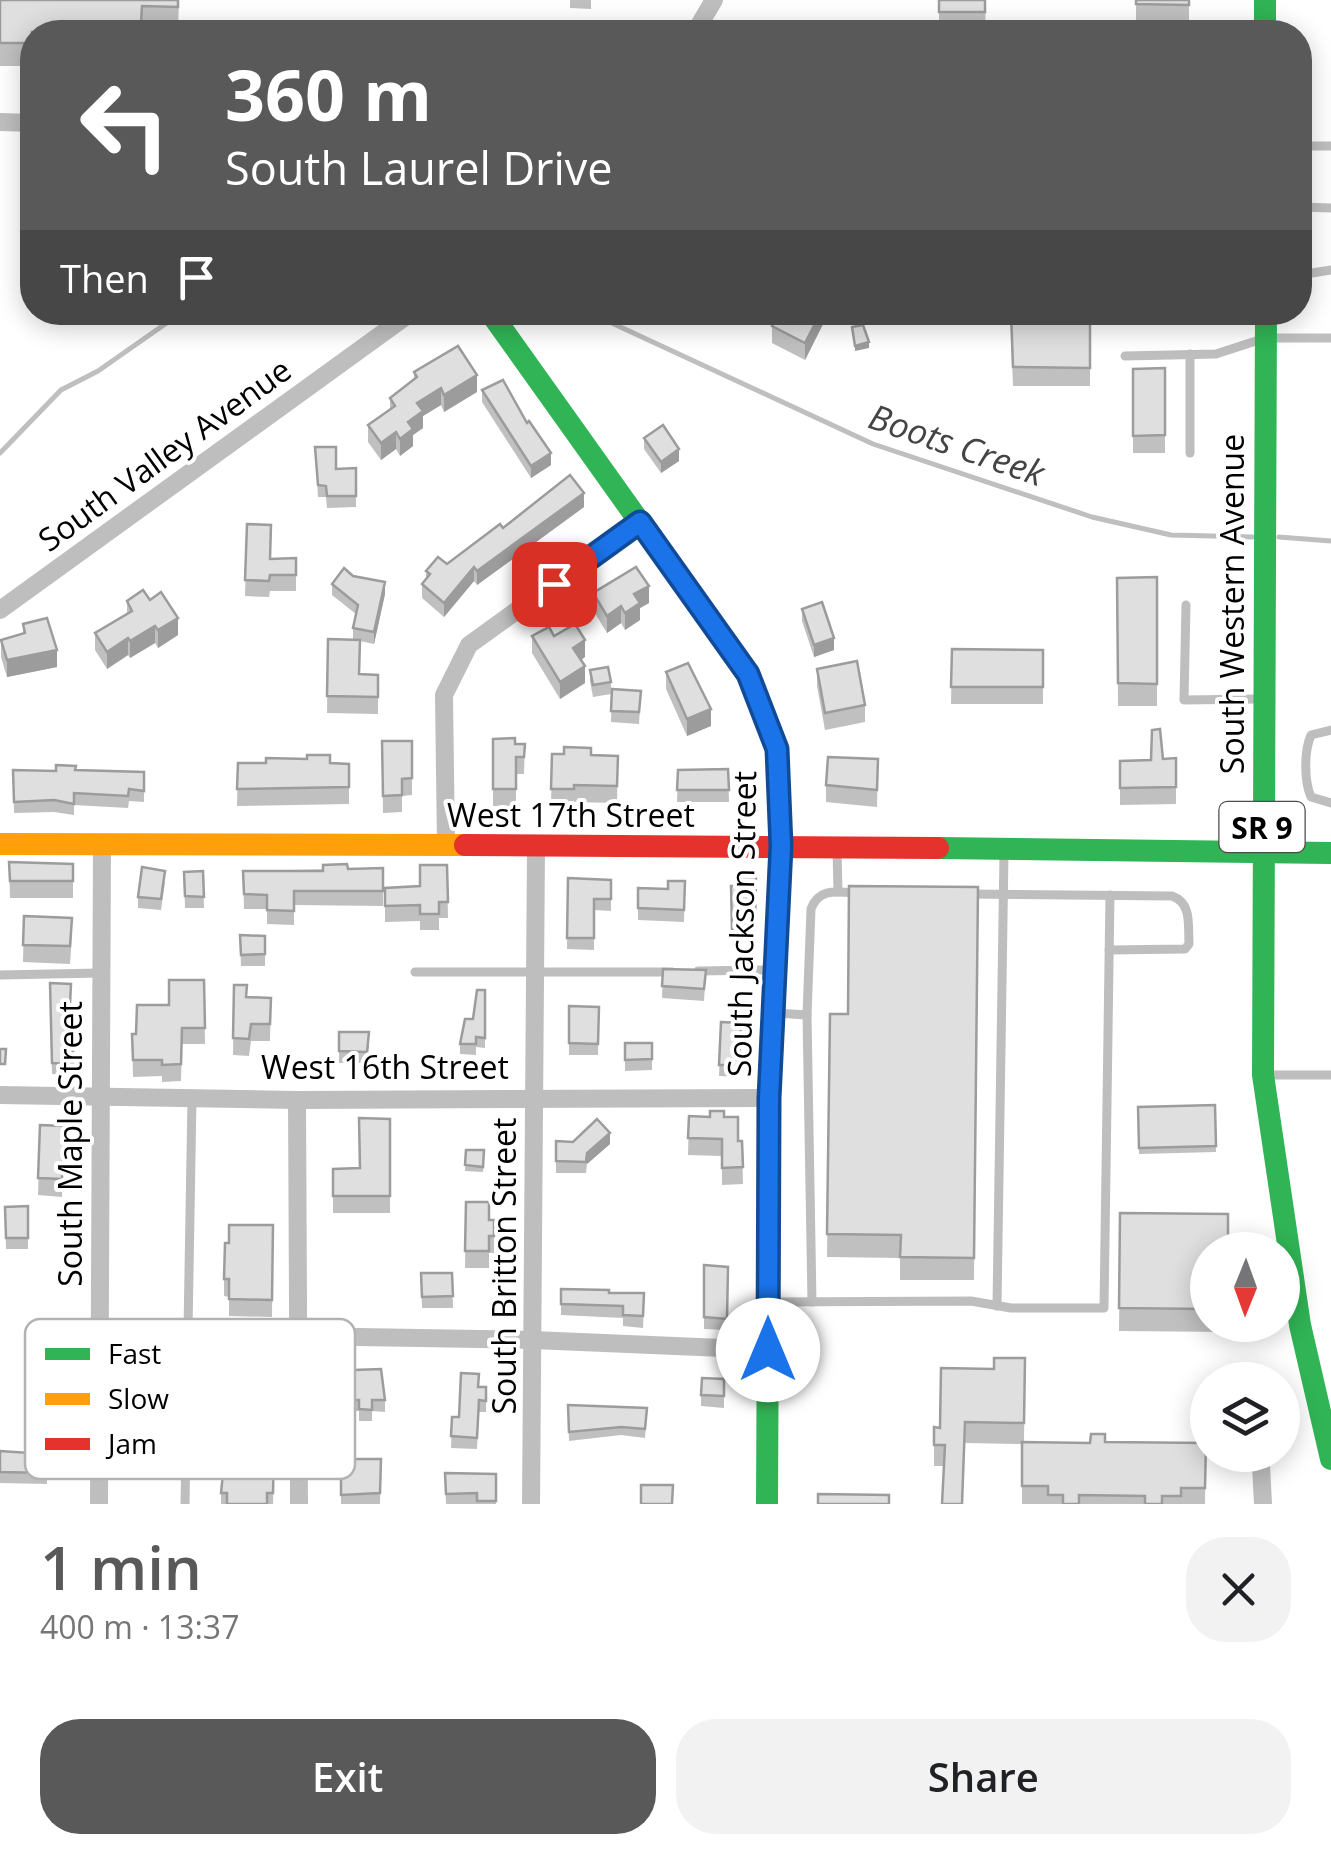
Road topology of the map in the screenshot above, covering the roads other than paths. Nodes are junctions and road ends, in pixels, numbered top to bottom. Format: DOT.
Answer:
graph roads {
  1 [pos="394,325"];
  2 [pos="499,325"];
  3 [pos="1261,325"];
  4 [pos="1266,325"];
  5 [pos="1278,325"];
  6 [pos="1331,338"];
  7 [pos="1190,354"];
  8 [pos="1125,356"];
  9 [pos="1190,453"];
  10 [pos="640,522"];
  11 [pos="1186,605"];
  12 [pos="0,610"];
  13 [pos="1264,699"];
  14 [pos="1331,730"];
  15 [pos="1331,803"];
  16 [pos="0,844"];
  17 [pos="102,845"];
  18 [pos="781,846"];
  19 [pos="446,847"];
  20 [pos="837,847"];
  21 [pos="536,848"];
  22 [pos="1004,849"];
  23 [pos="1262,852"];
  24 [pos="1331,852"];
  25 [pos="838,892"];
  26 [pos="875,893"];
  27 [pos="948,894"];
  28 [pos="1003,894"];
  29 [pos="1110,895"];
  30 [pos="1109,950"];
  31 [pos="775,970"];
  32 [pos="415,972"];
  33 [pos="100,973"];
  34 [pos="535,974"];
  35 [pos="0,975"];
  36 [pos="773,1012"];
  37 [pos="807,1014"];
  38 [pos="1263,1075"];
  39 [pos="1331,1075"];
  40 [pos="0,1095"];
  41 [pos="99,1095"];
  42 [pos="192,1098"];
  43 [pos="534,1098"];
  44 [pos="769,1098"];
  45 [pos="297,1100"];
  46 [pos="768,1302"];
  47 [pos="812,1302"];
  48 [pos="998,1306"];
  49 [pos="99,1319"];
  50 [pos="188,1319"];
  51 [pos="298,1319"];
  52 [pos="355,1337"];
  53 [pos="532,1340"];
  54 [pos="768,1350"];
  55 [pos="1331,1460"];
  56 [pos="1261,1472"];
  57 [pos="184,1479"];
  58 [pos="299,1479"];
  59 [pos="184,1504"];
  60 [pos="299,1504"];
  61 [pos="531,1504"];
  62 [pos="767,1504"];
  63 [pos="1263,1504"];
  1 -- 12 [label="street, South Valley Avenue"];
  2 -- 10 [label="main road, South Jackson Street"];
  3 -- 7 [label="lane"];
  4 -- 13 [label="main road, South Western Avenue / SR 9"];
  5 -- 6 [label="lane"];
  7 -- 8 [label="lane"];
  7 -- 9 [label="lane"];
  10 -- 18 [label="main road, South Jackson Street"];
  10 -- 19 [label="street"];
  11 -- 13 [label="lane"];
  13 -- 23 [label="main road, South Western Avenue / SR 9"];
  14 -- 15 [label="lane"];
  16 -- 17 [label="main road, West 17th Street"];
  17 -- 19 [label="main road, West 17th Street"];
  17 -- 33 [label="street, South Maple Street"];
  18 -- 20 [label="main road, West 17th Street"];
  18 -- 21 [label="main road, West 17th Street"];
  18 -- 31 [label="main road, South Jackson Street"];
  19 -- 21 [label="main road, West 17th Street"];
  20 -- 22 [label="main road, West 17th Street"];
  20 -- 25 [label="lane"];
  21 -- 34 [label="street, South Britton Street"];
  22 -- 23 [label="main road, West 17th Street"];
  22 -- 28 [label="lane"];
  23 -- 24 [label="main road"];
  23 -- 38 [label="main road, South Western Avenue / SR 9"];
  25 -- 26 [label="lane"];
  25 -- 37 [label="lane"];
  27 -- 28 [label="lane"];
  28 -- 29 [label="lane"];
  28 -- 48 [label="lane"];
  29 -- 30 [label="lane"];
  29 -- 30 [label="lane"];
  30 -- 48 [label="lane"];
  31 -- 34 [label="lane"];
  31 -- 36 [label="main road, South Jackson Street"];
  32 -- 34 [label="lane"];
  33 -- 35 [label="lane"];
  33 -- 41 [label="street, South Maple Street"];
  34 -- 43 [label="street, South Britton Street"];
  36 -- 37 [label="lane"];
  36 -- 44 [label="main road, South Jackson Street"];
  37 -- 47 [label="lane"];
  38 -- 39 [label="lane"];
  38 -- 55 [label="main road, SR 9"];
  40 -- 41 [label="street, West 16th Street"];
  41 -- 42 [label="street, West 16th Street"];
  41 -- 49 [label="street, South Maple Street"];
  42 -- 45 [label="street, West 16th Street"];
  42 -- 50 [label="lane"];
  43 -- 44 [label="street, West 16th Street"];
  43 -- 45 [label="street, West 16th Street"];
  43 -- 53 [label="street, South Britton Street"];
  44 -- 46 [label="main road, South Jackson Street"];
  45 -- 51 [label="street"];
  46 -- 47 [label="lane"];
  46 -- 54 [label="main road, South Jackson Street"];
  47 -- 48 [label="lane"];
  52 -- 53 [label="street"];
  53 -- 54 [label="street"];
  53 -- 61 [label="street, South Britton Street"];
  54 -- 62 [label="main road, South Jackson Street"];
  56 -- 63 [label="street"];
  57 -- 59 [label="lane"];
  58 -- 60 [label="street"];
}
